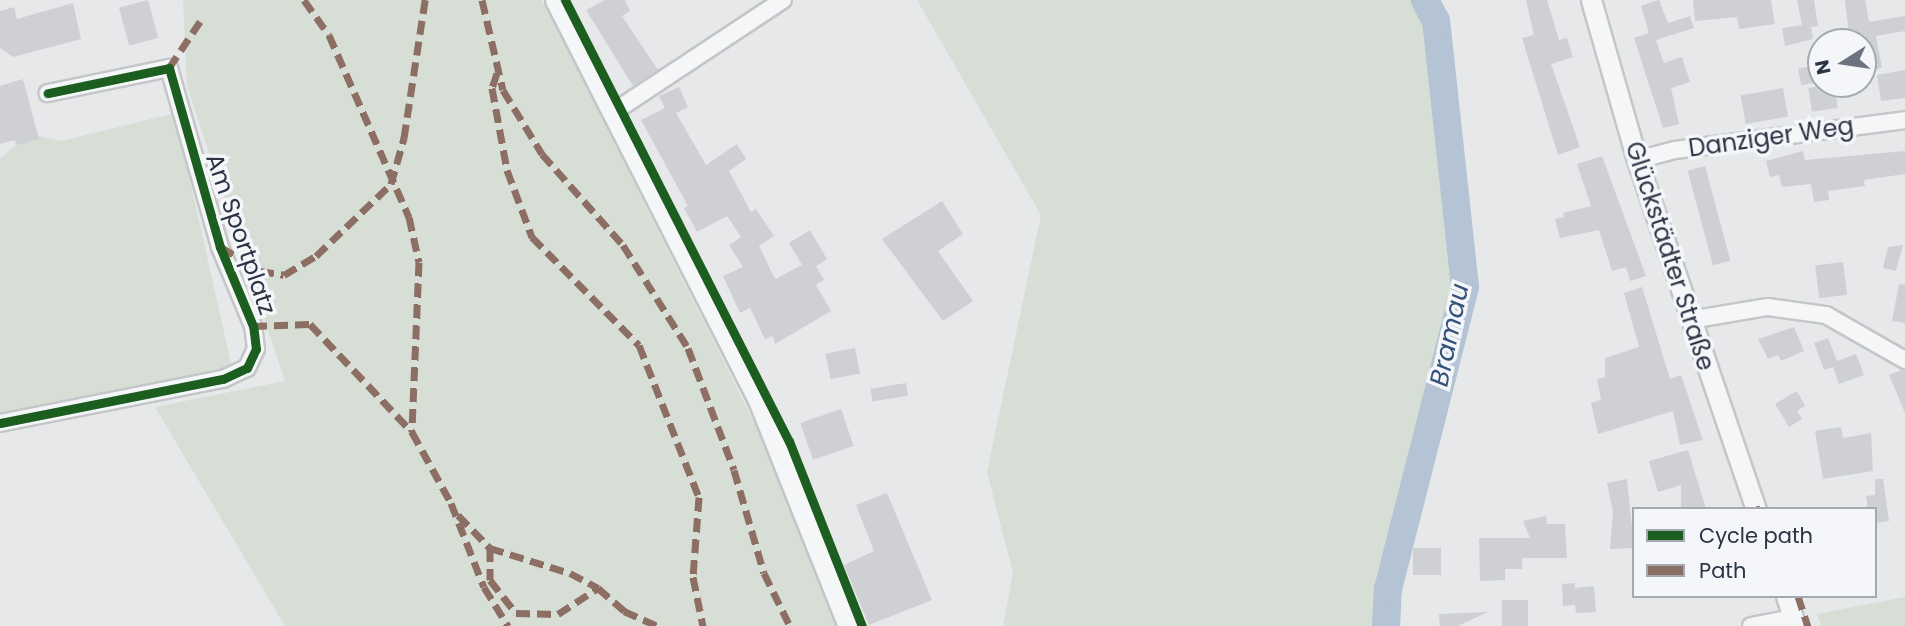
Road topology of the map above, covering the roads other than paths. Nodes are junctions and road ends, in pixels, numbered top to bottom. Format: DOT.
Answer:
graph roads {
  1 [pos="555,0"];
  2 [pos="783,0"];
  3 [pos="1591,0"];
  4 [pos="48,93"];
  5 [pos="612,113"];
  6 [pos="1905,120"];
  7 [pos="1637,160"];
  8 [pos="1690,320"];
  9 [pos="1905,360"];
  10 [pos="0,423"];
  11 [pos="1755,507"];
  12 [pos="1787,598"];
  13 [pos="1795,622"];
  14 [pos="848,626"];
  15 [pos="1751,626"];
  1 -- 5 [label="street"];
  2 -- 5 [label="street"];
  3 -- 7 [label="street, Glückstädter Straße"];
  4 -- 10 [label="street, Am Sportplatz"];
  5 -- 14 [label="street"];
  6 -- 7 [label="street, Danziger Weg"];
  7 -- 8 [label="street, Glückstädter Straße"];
  8 -- 9 [label="street"];
  8 -- 11 [label="street, Glückstädter Straße"];
  12 -- 13 [label="street"];
  13 -- 15 [label="street"];
}
